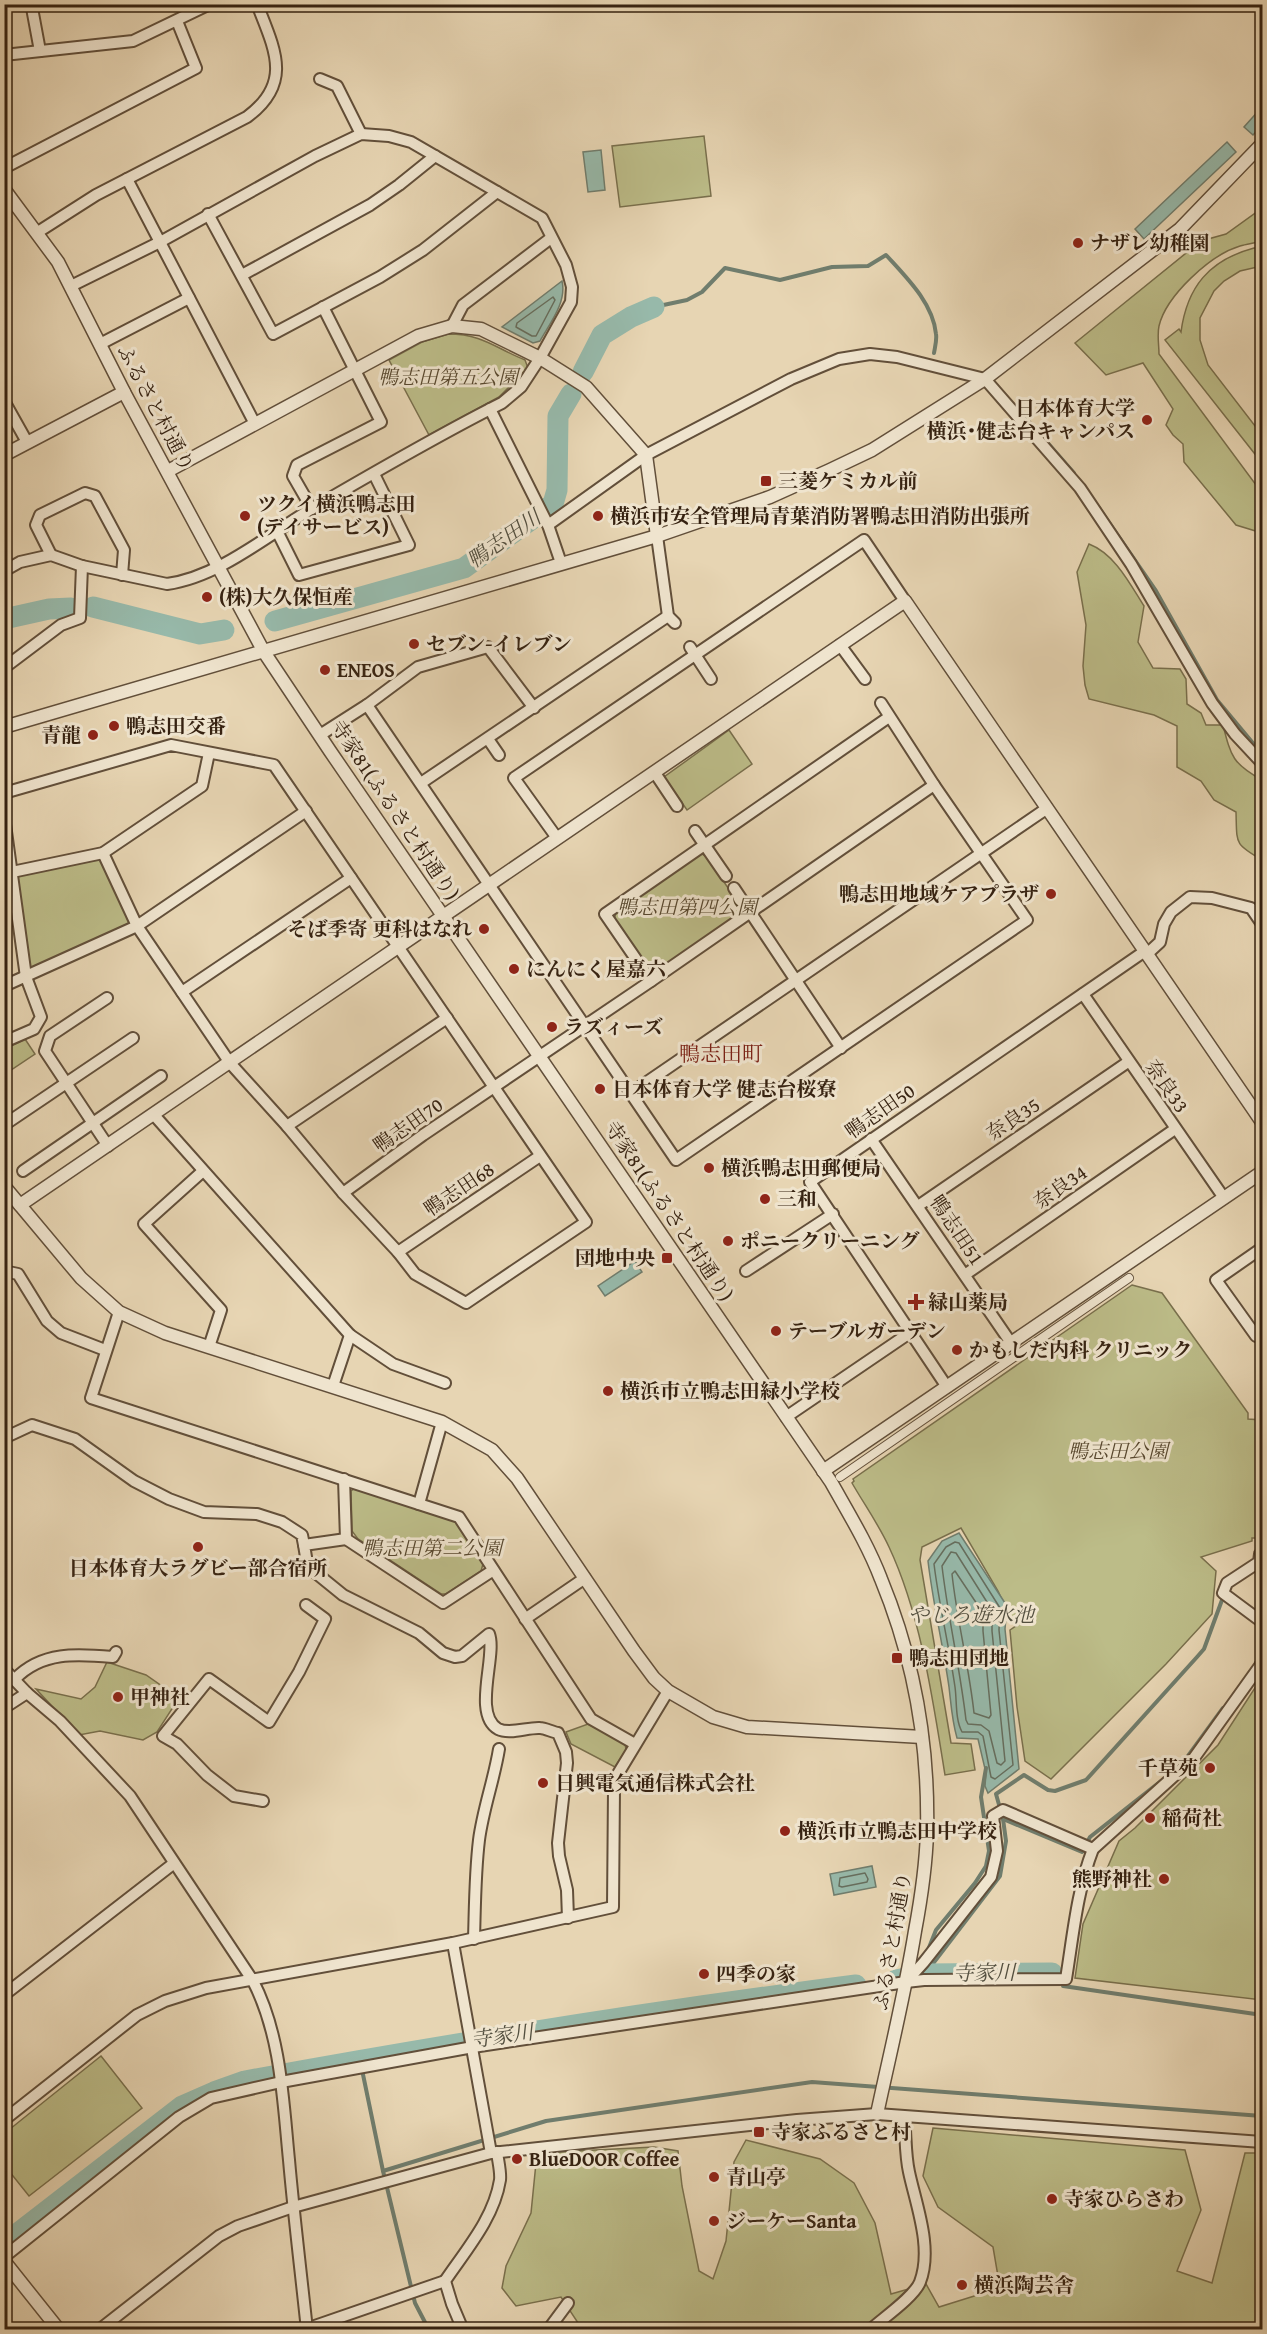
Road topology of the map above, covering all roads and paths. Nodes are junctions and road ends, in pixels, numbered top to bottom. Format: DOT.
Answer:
graph roads {
  1 [pos="210,4"];
  2 [pos="257,4"];
  3 [pos="34,6"];
  4 [pos="177,21"];
  5 [pos="40,51"];
  6 [pos="4,55"];
  7 [pos="320,79"];
  8 [pos="361,134"];
  9 [pos="1263,144"];
  10 [pos="435,156"];
  11 [pos="4,168"];
  12 [pos="127,179"];
  13 [pos="4,189"];
  14 [pos="497,192"];
  15 [pos="208,214"];
  16 [pos="38,232"];
  17 [pos="551,238"];
  18 [pos="160,242"];
  19 [pos="242,275"];
  20 [pos="71,286"];
  21 [pos="189,298"];
  22 [pos="323,307"];
  23 [pos="452,326"];
  24 [pos="100,344"];
  25 [pos="540,358"];
  26 [pos="356,369"];
  27 [pos="985,379"];
  28 [pos="124,392"];
  29 [pos="6,406"];
  30 [pos="490,409"];
  31 [pos="254,423"];
  32 [pos="27,442"];
  33 [pos="4,455"];
  34 [pos="646,455"];
  35 [pos="168,471"];
  36 [pos="374,474"];
  37 [pos="312,509"];
  38 [pos="546,521"];
  39 [pos="277,531"];
  40 [pos="657,536"];
  41 [pos="51,555"];
  42 [pos="561,563"];
  43 [pos="82,566"];
  44 [pos="218,566"];
  45 [pos="4,570"];
  46 [pos="122,574"];
  47 [pos="905,601"];
  48 [pos="840,645"];
  49 [pos="692,650"];
  50 [pos="264,652"];
  51 [pos="4,668"];
  52 [pos="711,679"];
  53 [pos="865,679"];
  54 [pos="881,703"];
  55 [pos="367,705"];
  56 [pos="534,708"];
  57 [pos="889,717"];
  58 [pos="4,727"];
  59 [pos="320,735"];
  60 [pos="488,739"];
  61 [pos="208,753"];
  62 [pos="499,755"];
  63 [pos="1263,763"];
  64 [pos="655,773"];
  65 [pos="421,783"];
  66 [pos="934,785"];
  67 [pos="4,793"];
  68 [pos="677,806"];
  69 [pos="1046,809"];
  70 [pos="306,811"];
  71 [pos="4,817"];
  72 [pos="694,831"];
  73 [pos="557,838"];
  74 [pos="704,845"];
  75 [pos="103,854"];
  76 [pos="981,854"];
  77 [pos="12,872"];
  78 [pos="726,876"];
  79 [pos="351,879"];
  80 [pos="488,885"];
  81 [pos="734,888"];
  82 [pos="751,913"];
  83 [pos="443,916"];
  84 [pos="1263,924"];
  85 [pos="137,926"];
  86 [pos="398,948"];
  87 [pos="1146,953"];
  88 [pos="26,977"];
  89 [pos="651,981"];
  90 [pos="796,981"];
  91 [pos="4,986"];
  92 [pos="182,992"];
  93 [pos="1083,994"];
  94 [pos="107,998"];
  95 [pos="447,1018"];
  96 [pos="585,1026"];
  97 [pos="133,1038"];
  98 [pos="4,1042"];
  99 [pos="841,1048"];
  100 [pos="539,1056"];
  101 [pos="1128,1062"];
  102 [pos="230,1063"];
  103 [pos="161,1076"];
  104 [pos="65,1084"];
  105 [pos="495,1088"];
  106 [pos="631,1093"];
  107 [pos="1260,1114"];
  108 [pos="153,1115"];
  109 [pos="92,1124"];
  110 [pos="4,1125"];
  111 [pos="287,1126"];
  112 [pos="1175,1129"];
  113 [pos="872,1139"];
  114 [pos="108,1146"];
  115 [pos="540,1156"];
  116 [pos="23,1171"];
  117 [pos="203,1171"];
  118 [pos="1263,1172"];
  119 [pos="4,1186"];
  120 [pos="343,1193"];
  121 [pos="1224,1198"];
  122 [pos="20,1205"];
  123 [pos="918,1206"];
  124 [pos="833,1214"];
  125 [pos="1263,1248"];
  126 [pos="398,1252"];
  127 [pos="4,1271"];
  128 [pos="746,1271"];
  129 [pos="966,1274"];
  130 [pos="1129,1278"];
  131 [pos="119,1312"];
  132 [pos="911,1332"];
  133 [pos="1263,1332"];
  134 [pos="350,1335"];
  135 [pos="1011,1343"];
  136 [pos="209,1347"];
  137 [pos="105,1350"];
  138 [pos="445,1383"];
  139 [pos="333,1386"];
  140 [pos="947,1387"];
  141 [pos="786,1418"];
  142 [pos="442,1422"];
  143 [pos="4,1438"];
  144 [pos="824,1471"];
  145 [pos="840,1477"];
  146 [pos="344,1479"];
  147 [pos="419,1504"];
  148 [pos="346,1539"];
  149 [pos="304,1545"];
  150 [pos="1260,1554"];
  151 [pos="492,1571"];
  152 [pos="585,1578"];
  153 [pos="306,1605"];
  154 [pos="525,1619"];
  155 [pos="1263,1622"];
  156 [pos="116,1652"];
  157 [pos="1263,1663"];
  158 [pos="4,1669"];
  159 [pos="15,1679"];
  160 [pos="669,1691"];
  161 [pos="27,1693"];
  162 [pos="916,1696"];
  163 [pos="4,1708"];
  164 [pos="922,1737"];
  165 [pos="636,1744"];
  166 [pos="499,1749"];
  167 [pos="263,1801"];
  168 [pos="1093,1850"];
  169 [pos="173,1864"];
  170 [pos="568,1917"];
  171 [pos="474,1939"];
  172 [pos="453,1943"];
  173 [pos="253,1981"];
  174 [pos="906,1982"];
  175 [pos="4,1995"];
  176 [pos="473,2047"];
  177 [pos="281,2082"];
  178 [pos="877,2114"];
  179 [pos="904,2117"];
  180 [pos="4,2120"];
  181 [pos="1263,2142"];
  182 [pos="494,2152"];
  183 [pos="293,2207"];
  184 [pos="4,2259"];
  185 [pos="445,2281"];
  186 [pos="568,2304"];
  187 [pos="306,2329"];
  188 [pos="59,2330"];
  189 [pos="99,2330"];
  190 [pos="463,2330"];
  191 [pos="548,2330"];
  192 [pos="870,2330"];
  1 -- 4 [label="street"];
  2 -- 12 [label="street"];
  3 -- 5 [label="street"];
  4 -- 5 [label="street"];
  4 -- 11 [label="street"];
  5 -- 6 [label="street"];
  7 -- 8 [label="street"];
  8 -- 10 [label="street"];
  8 -- 15 [label="street"];
  9 -- 27 [label="street"];
  10 -- 14 [label="street"];
  10 -- 19 [label="street"];
  12 -- 16 [label="street"];
  12 -- 18 [label="street"];
  13 -- 16 [label="street, ふるさと村通り"];
  14 -- 17 [label="street"];
  14 -- 22 [label="street"];
  15 -- 18 [label="street"];
  15 -- 19 [label="street"];
  16 -- 20 [label="street, ふるさと村通り"];
  17 -- 23 [label="street"];
  17 -- 25 [label="street"];
  18 -- 20 [label="street"];
  18 -- 21 [label="street"];
  19 -- 22 [label="street"];
  20 -- 24 [label="street, ふるさと村通り"];
  21 -- 24 [label="street"];
  21 -- 31 [label="street"];
  22 -- 26 [label="street"];
  23 -- 25 [label="street"];
  23 -- 26 [label="street"];
  24 -- 28 [label="street, ふるさと村通り"];
  25 -- 30 [label="street"];
  25 -- 34 [label="street"];
  26 -- 31 [label="street"];
  26 -- 37 [label="street"];
  27 -- 34 [label="street"];
  27 -- 40 [label="street"];
  27 -- 63 [label="street"];
  28 -- 32 [label="street"];
  28 -- 35 [label="street, ふるさと村通り"];
  29 -- 32 [label="street"];
  30 -- 36 [label="street"];
  30 -- 38 [label="street"];
  31 -- 35 [label="street"];
  32 -- 33 [label="street"];
  34 -- 38 [label="street"];
  34 -- 40 [label="street"];
  35 -- 44 [label="street, ふるさと村通り"];
  36 -- 37 [label="street"];
  36 -- 39 [label="street"];
  37 -- 39 [label="street"];
  38 -- 42 [label="street"];
  39 -- 44 [label="street"];
  40 -- 42 [label="street"];
  40 -- 56 [label="street"];
  41 -- 43 [label="street"];
  41 -- 45 [label="street"];
  41 -- 46 [label="street"];
  42 -- 50 [label="street"];
  43 -- 46 [label="street"];
  43 -- 51 [label="street"];
  44 -- 46 [label="street"];
  44 -- 50 [label="street, ふるさと村通り"];
  47 -- 48 [label="street"];
  47 -- 49 [label="street"];
  47 -- 69 [label="street"];
  48 -- 53 [label="street"];
  48 -- 64 [label="street"];
  49 -- 52 [label="street"];
  49 -- 73 [label="street"];
  50 -- 58 [label="street"];
  50 -- 59 [label="street, 寺家81(ふるさと村通り)"];
  54 -- 57 [label="street"];
  55 -- 56 [label="street"];
  55 -- 59 [label="street"];
  55 -- 65 [label="street"];
  56 -- 60 [label="street"];
  57 -- 66 [label="street"];
  57 -- 74 [label="street"];
  59 -- 83 [label="street, 寺家81(ふるさと村通り)"];
  60 -- 62 [label="street"];
  60 -- 65 [label="street"];
  61 -- 67 [label="street"];
  61 -- 70 [label="street"];
  61 -- 75 [label="street"];
  64 -- 68 [label="street"];
  64 -- 73 [label="street"];
  65 -- 80 [label="street"];
  66 -- 76 [label="street"];
  66 -- 82 [label="street, 鴨志田70"];
  69 -- 76 [label="street"];
  69 -- 87 [label="street"];
  70 -- 79 [label="street"];
  70 -- 85 [label="street"];
  71 -- 77 [label="street"];
  72 -- 74 [label="street"];
  73 -- 80 [label="street"];
  74 -- 78 [label="street"];
  74 -- 89 [label="street"];
  75 -- 77 [label="street"];
  75 -- 85 [label="street"];
  76 -- 90 [label="street"];
  76 -- 99 [label="street"];
  77 -- 88 [label="street"];
  79 -- 86 [label="street"];
  79 -- 92 [label="street"];
  80 -- 83 [label="street"];
  80 -- 96 [label="street"];
  81 -- 82 [label="street"];
  82 -- 89 [label="street, 鴨志田70"];
  82 -- 90 [label="street"];
  83 -- 86 [label="street"];
  83 -- 100 [label="street, 寺家81(ふるさと村通り)"];
  84 -- 87 [label="street"];
  85 -- 88 [label="street"];
  85 -- 92 [label="street"];
  86 -- 95 [label="street"];
  86 -- 102 [label="street"];
  87 -- 93 [label="street, 鴨志田50"];
  87 -- 107 [label="street"];
  88 -- 91 [label="street"];
  88 -- 98 [label="street"];
  89 -- 96 [label="street, 鴨志田70"];
  90 -- 99 [label="street"];
  90 -- 106 [label="street"];
  92 -- 102 [label="street"];
  93 -- 101 [label="street, 奈良33"];
  93 -- 113 [label="street, 鴨志田50"];
  94 -- 104 [label="street"];
  95 -- 105 [label="street"];
  95 -- 111 [label="street"];
  96 -- 100 [label="street, 鴨志田70"];
  96 -- 106 [label="street"];
  97 -- 104 [label="street"];
  99 -- 106 [label="street"];
  100 -- 105 [label="street, 鴨志田70"];
  100 -- 141 [label="street, 寺家81(ふるさと村通り)"];
  101 -- 112 [label="street, 奈良33"];
  101 -- 123 [label="street, 奈良35"];
  102 -- 108 [label="street"];
  102 -- 111 [label="street"];
  103 -- 109 [label="street"];
  104 -- 109 [label="street"];
  104 -- 110 [label="street"];
  105 -- 115 [label="street"];
  105 -- 120 [label="street, 鴨志田70"];
  108 -- 114 [label="street"];
  108 -- 117 [label="street"];
  109 -- 114 [label="street"];
  109 -- 116 [label="street"];
  111 -- 120 [label="street"];
  112 -- 121 [label="street, 奈良33"];
  112 -- 129 [label="street, 奈良34"];
  113 -- 123 [label="street, 鴨志田51"];
  113 -- 124 [label="street, 鴨志田50"];
  114 -- 122 [label="street"];
  115 -- 126 [label="street, 鴨志田68"];
  115 -- 126 [label="street"];
  117 -- 134 [label="street"];
  117 -- 136 [label="street"];
  118 -- 121 [label="street"];
  119 -- 122 [label="street"];
  120 -- 126 [label="street"];
  121 -- 135 [label="street"];
  122 -- 131 [label="street"];
  123 -- 129 [label="street, 鴨志田51"];
  124 -- 128 [label="street"];
  124 -- 132 [label="street, 鴨志田50"];
  125 -- 133 [label="street"];
  127 -- 137 [label="street"];
  129 -- 135 [label="street, 鴨志田51"];
  130 -- 145 [label="street"];
  131 -- 136 [label="street"];
  131 -- 137 [label="street"];
  132 -- 140 [label="street, 鴨志田50"];
  132 -- 141 [label="street"];
  134 -- 138 [label="street"];
  134 -- 139 [label="street"];
  135 -- 140 [label="street"];
  136 -- 139 [label="street"];
  137 -- 146 [label="street"];
  139 -- 142 [label="street"];
  140 -- 144 [label="street"];
  141 -- 144 [label="street, 寺家81(ふるさと村通り)"];
  142 -- 147 [label="street"];
  142 -- 152 [label="street"];
  143 -- 149 [label="street"];
  144 -- 162 [label="street, 寺家81(ふるさと村通り)"];
  146 -- 147 [label="street"];
  146 -- 148 [label="street"];
  147 -- 151 [label="street"];
  148 -- 149 [label="street"];
  148 -- 151 [label="street"];
  149 -- 170 [label="street"];
  150 -- 155 [label="street"];
  151 -- 154 [label="street"];
  152 -- 154 [label="street"];
  152 -- 160 [label="street"];
  153 -- 167 [label="street"];
  154 -- 165 [label="street"];
  156 -- 159 [label="street"];
  157 -- 168 [label="street"];
  158 -- 159 [label="street"];
  159 -- 161 [label="street"];
  160 -- 164 [label="street"];
  160 -- 165 [label="street"];
  161 -- 163 [label="street"];
  161 -- 169 [label="street"];
  162 -- 164 [label="street, ふるさと村通り"];
  164 -- 174 [label="street, ふるさと村通り"];
  165 -- 170 [label="street"];
  166 -- 171 [label="street"];
  168 -- 174 [label="street"];
  168 -- 174 [label="street"];
  169 -- 173 [label="street"];
  169 -- 175 [label="street"];
  170 -- 171 [label="street"];
  171 -- 172 [label="street"];
  172 -- 173 [label="street"];
  172 -- 176 [label="street"];
  173 -- 177 [label="street"];
  173 -- 180 [label="street"];
  174 -- 176 [label="street"];
  174 -- 178 [label="street, ふるさと村通り"];
  176 -- 177 [label="street"];
  176 -- 182 [label="street"];
  177 -- 183 [label="street"];
  177 -- 184 [label="street"];
  178 -- 179 [label="street"];
  178 -- 182 [label="street"];
  179 -- 181 [label="street"];
  179 -- 192 [label="street"];
  182 -- 183 [label="street"];
  182 -- 185 [label="street"];
  183 -- 187 [label="street"];
  183 -- 189 [label="street"];
  184 -- 188 [label="street"];
  185 -- 187 [label="street"];
  185 -- 190 [label="street"];
  186 -- 191 [label="street"];
}
